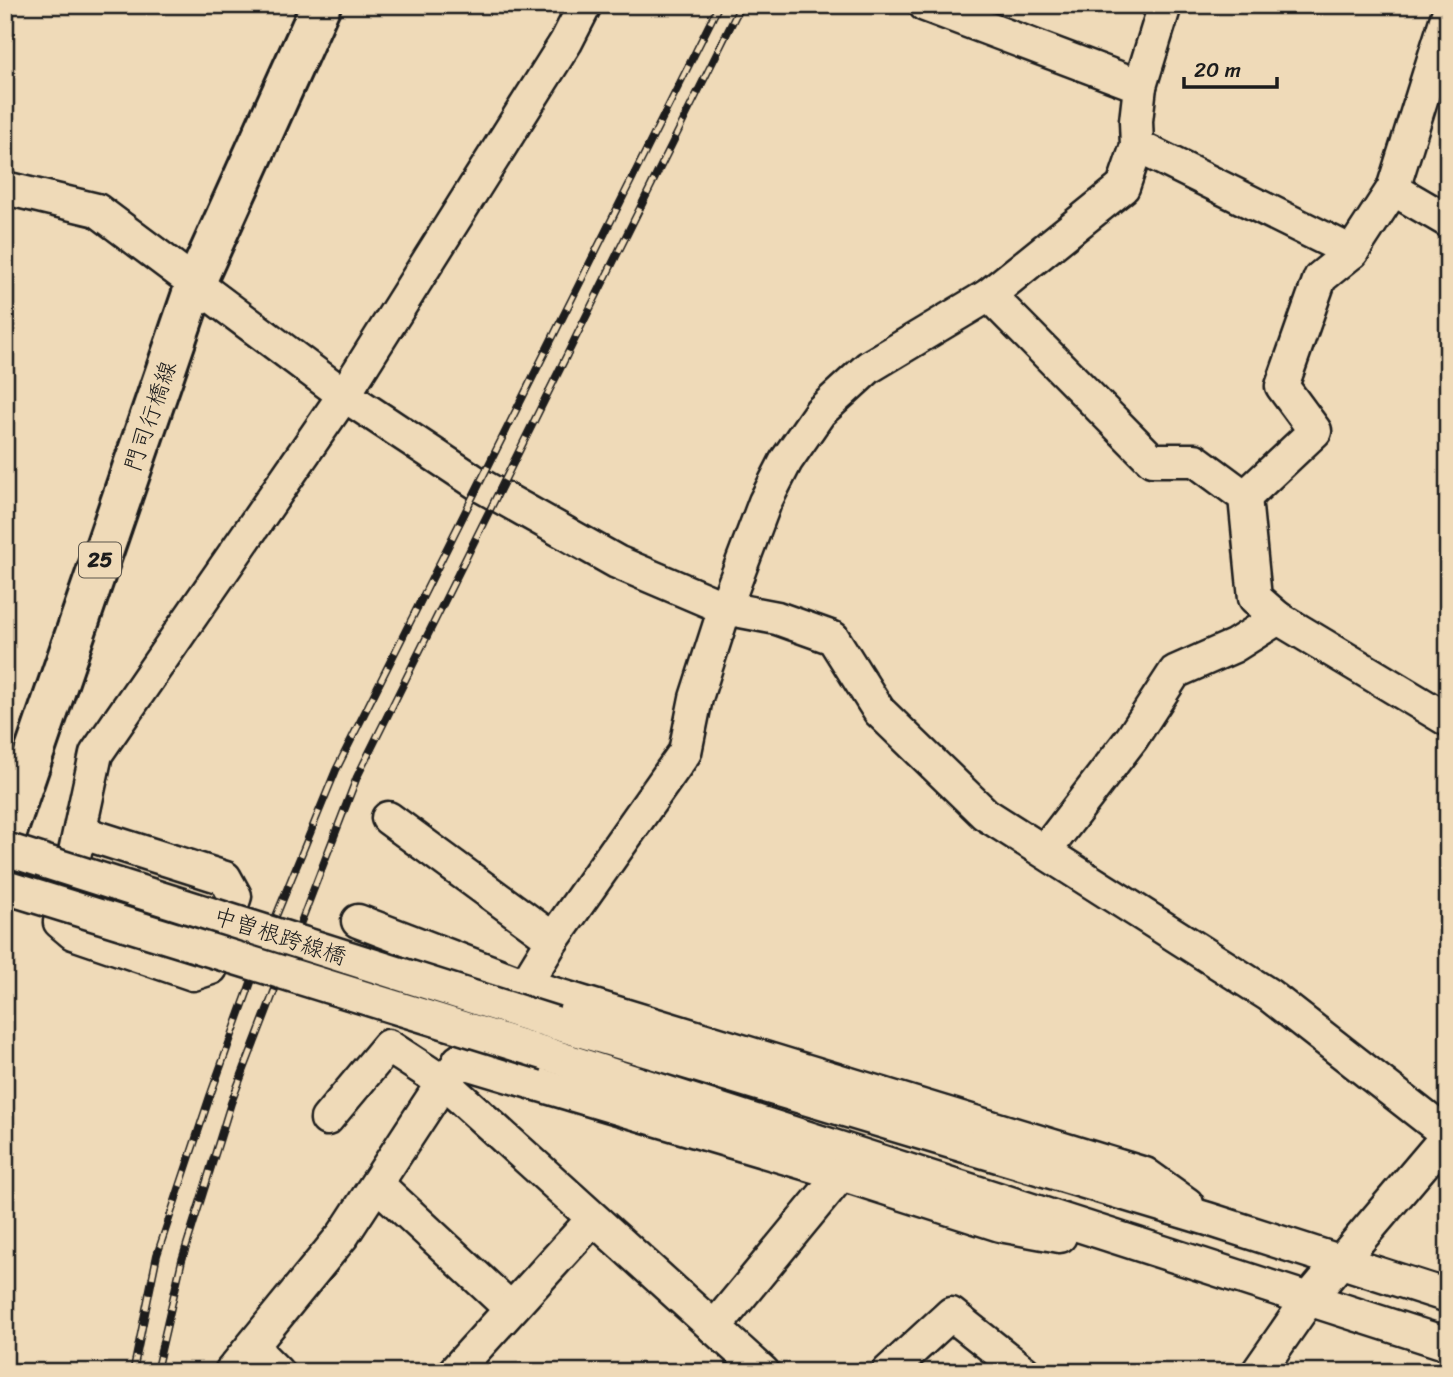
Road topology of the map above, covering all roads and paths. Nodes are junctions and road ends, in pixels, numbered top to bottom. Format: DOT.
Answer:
graph roads {
  1 [pos="321,5"];
  2 [pos="585,5"];
  3 [pos="925,5"];
  4 [pos="1164,5"];
  5 [pos="1446,25"];
  6 [pos="1140,86"];
  7 [pos="1137,146"];
  8 [pos="5,188"];
  9 [pos="1393,189"];
  10 [pos="1448,221"];
  11 [pos="1352,252"];
  12 [pos="196,282"];
  13 [pos="989,295"];
  14 [pos="344,395"];
  15 [pos="1245,497"];
  16 [pos="725,608"];
  17 [pos="1278,618"];
  18 [pos="1448,720"];
  19 [pos="388,818"];
  20 [pos="7,828"];
  21 [pos="80,832"];
  22 [pos="1045,851"];
  23 [pos="5,887"];
  24 [pos="358,921"];
  25 [pos="552,939"];
  26 [pos="524,985"];
  27 [pos="451,1072"];
  28 [pos="327,1119"];
  29 [pos="1448,1135"];
  30 [pos="841,1174"];
  31 [pos="377,1184"];
  32 [pos="593,1219"];
  33 [pos="1208,1219"];
  34 [pos="1175,1256"];
  35 [pos="1342,1263"];
  36 [pos="1448,1296"];
  37 [pos="1308,1300"];
  38 [pos="510,1308"];
  39 [pos="714,1328"];
  40 [pos="1448,1344"];
  41 [pos="252,1347"];
  42 [pos="231,1372"];
  43 [pos="277,1372"];
  44 [pos="454,1372"];
  45 [pos="763,1372"];
  46 [pos="888,1372"];
  47 [pos="1024,1372"];
  48 [pos="1258,1372"];
  1 -- 12 [label="main road, 門司行橋線 / 25"];
  2 -- 14 [label="street"];
  3 -- 6 [label="street"];
  4 -- 6 [label="street"];
  5 -- 9 [label="street"];
  6 -- 7 [label="street"];
  7 -- 11 [label="street"];
  7 -- 13 [label="street"];
  8 -- 12 [label="street"];
  9 -- 10 [label="street"];
  9 -- 11 [label="street"];
  11 -- 15 [label="street"];
  12 -- 14 [label="street"];
  12 -- 20 [label="main road, 門司行橋線 / 25"];
  13 -- 15 [label="street"];
  13 -- 16 [label="street"];
  14 -- 16 [label="street"];
  14 -- 21 [label="street"];
  15 -- 17 [label="street"];
  16 -- 22 [label="street"];
  16 -- 25 [label="street"];
  17 -- 18 [label="street"];
  17 -- 22 [label="street"];
  19 -- 25 [label="street"];
  20 -- 33 [label="street, 中曽根跨線橋, bridge"];
  21 -- 21 [label="street"];
  22 -- 29 [label="street"];
  23 -- 34 [label="street, 中曽根跨線橋, bridge"];
  24 -- 26 [label="street"];
  25 -- 26 [label="street"];
  26 -- 27 [label="street"];
  26 -- 33 [label="street"];
  27 -- 28 [label="street"];
  27 -- 30 [label="street"];
  27 -- 31 [label="street"];
  27 -- 32 [label="street"];
  29 -- 35 [label="street"];
  30 -- 34 [label="street"];
  30 -- 39 [label="street"];
  31 -- 38 [label="street"];
  31 -- 41 [label="street"];
  32 -- 38 [label="street"];
  32 -- 39 [label="street"];
  33 -- 35 [label="street, 中曽根跨線橋"];
  34 -- 37 [label="street"];
  35 -- 36 [label="street, 中曽根跨線橋"];
  35 -- 37 [label="street"];
  37 -- 40 [label="street"];
  37 -- 48 [label="street"];
  38 -- 44 [label="street"];
  39 -- 45 [label="street"];
  41 -- 42 [label="street"];
  41 -- 43 [label="street"];
  46 -- 47 [label="street"];
}
